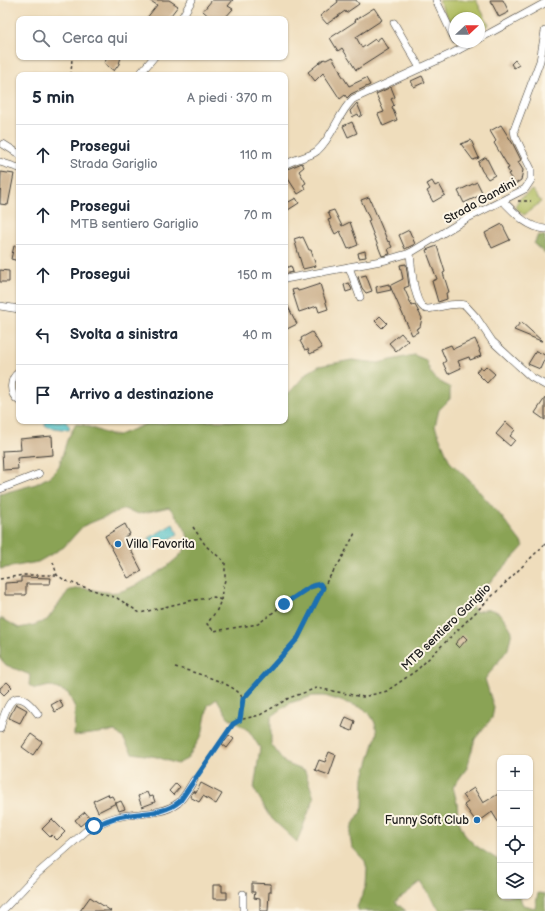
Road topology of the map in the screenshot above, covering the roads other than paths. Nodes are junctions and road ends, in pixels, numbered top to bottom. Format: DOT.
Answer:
graph roads {
  1 [pos="192,0"];
  2 [pos="436,0"];
  3 [pos="545,3"];
  4 [pos="183,16"];
  5 [pos="394,23"];
  6 [pos="449,28"];
  7 [pos="545,31"];
  8 [pos="485,36"];
  9 [pos="462,48"];
  10 [pos="458,50"];
  11 [pos="152,60"];
  12 [pos="420,68"];
  13 [pos="142,72"];
  14 [pos="3,144"];
  15 [pos="16,152"];
  16 [pos="0,162"];
  17 [pos="288,163"];
  18 [pos="16,167"];
  19 [pos="503,201"];
  20 [pos="545,229"];
  21 [pos="410,253"];
  22 [pos="349,267"];
  23 [pos="288,278"];
  24 [pos="360,297"];
  25 [pos="0,306"];
  26 [pos="16,309"];
  27 [pos="16,375"];
  28 [pos="545,386"];
  29 [pos="16,399"];
  30 [pos="39,474"];
  31 [pos="0,489"];
  32 [pos="38,714"];
  33 [pos="0,729"];
  34 [pos="194,780"];
  35 [pos="243,894"];
  36 [pos="2,911"];
  37 [pos="243,911"];
  1 -- 4 [label="street"];
  2 -- 6 [label="street"];
  3 -- 8 [label="street"];
  5 -- 12 [label="street"];
  7 -- 19 [label="street, Strada Gandini"];
  9 -- 10 [label="street"];
  10 -- 12 [label="street"];
  11 -- 13 [label="street"];
  12 -- 17 [label="street"];
  14 -- 15 [label="street"];
  16 -- 18 [label="street"];
  19 -- 20 [label="street"];
  19 -- 21 [label="street, Strada Gandini"];
  21 -- 22 [label="street, Strada Gandini"];
  21 -- 28 [label="street"];
  22 -- 23 [label="street, Strada Gandini"];
  22 -- 24 [label="street"];
  25 -- 26 [label="street"];
  27 -- 29 [label="street"];
  30 -- 31 [label="street"];
  32 -- 33 [label="street"];
  34 -- 36 [label="street"];
  35 -- 37 [label="street"];
}
